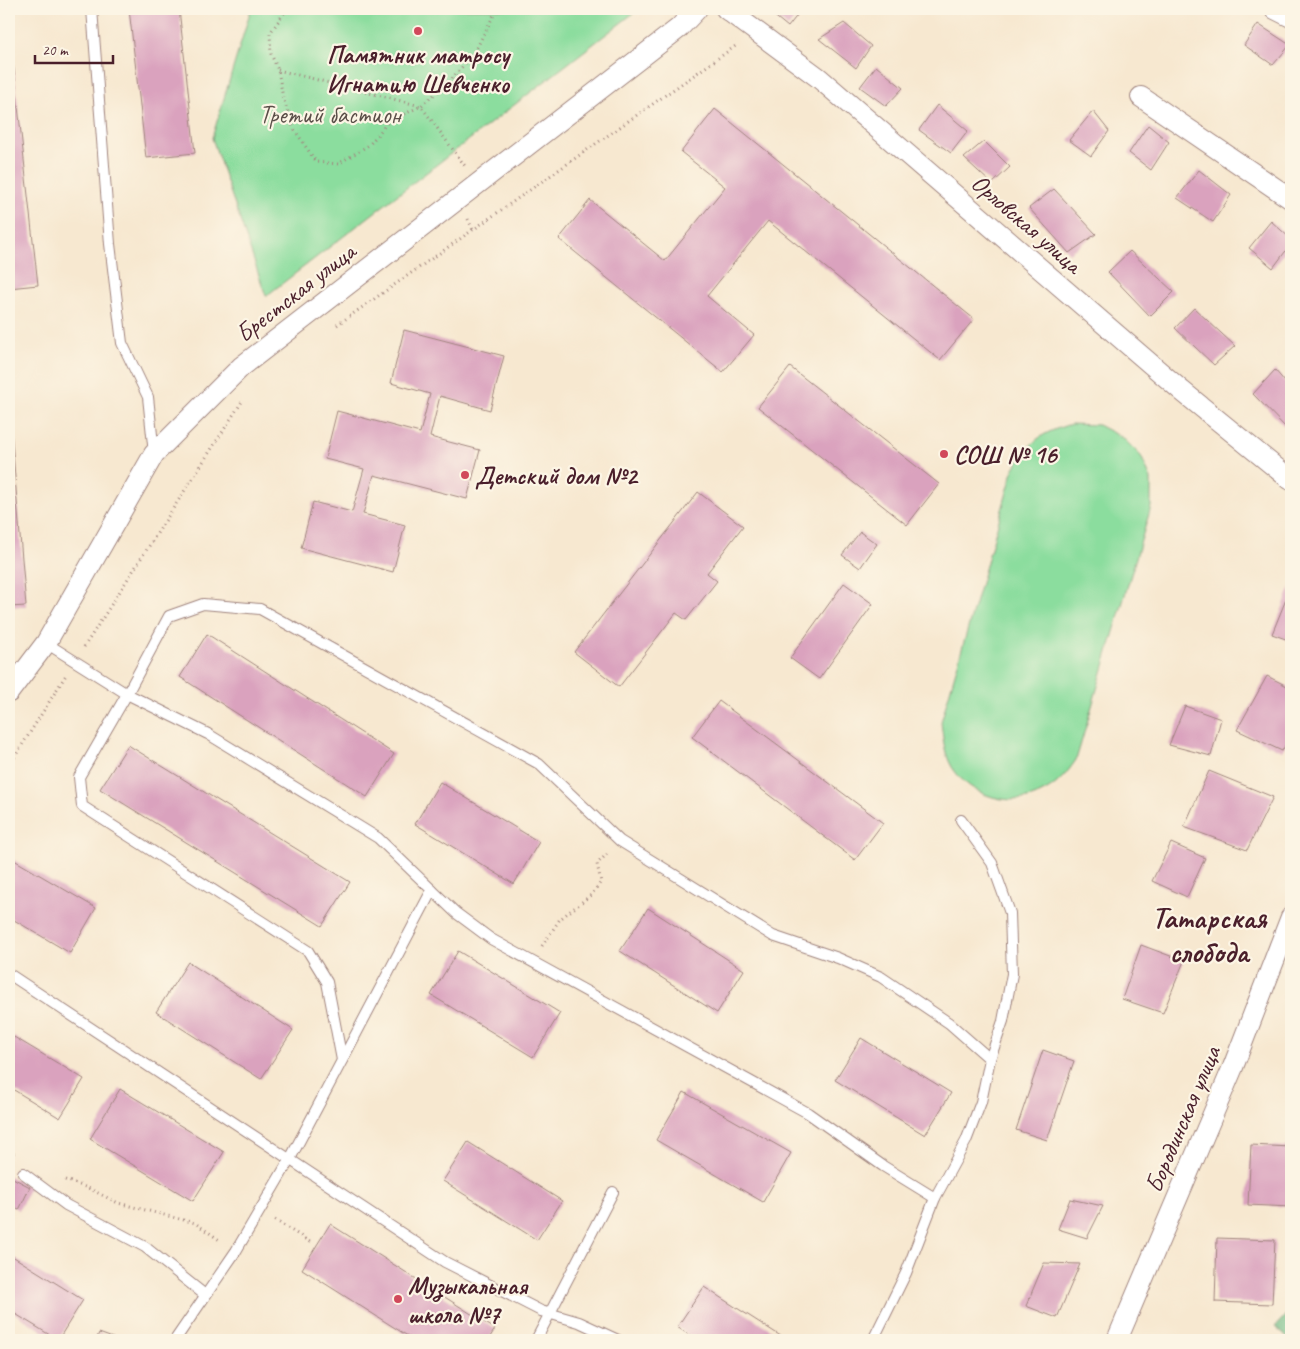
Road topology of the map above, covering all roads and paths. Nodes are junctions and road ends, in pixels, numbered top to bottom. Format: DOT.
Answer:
graph roads {
  1 [pos="92,9"];
  2 [pos="287,9"];
  3 [pos="497,9"];
  4 [pos="697,9"];
  5 [pos="726,9"];
  6 [pos="1275,9"];
  7 [pos="1291,18"];
  8 [pos="755,30"];
  9 [pos="278,70"];
  10 [pos="1141,97"];
  11 [pos="421,106"];
  12 [pos="458,199"];
  13 [pos="1291,199"];
  14 [pos="473,230"];
  15 [pos="335,326"];
  16 [pos="244,399"];
  17 [pos="154,454"];
  18 [pos="1291,480"];
  19 [pos="46,643"];
  20 [pos="76,661"];
  21 [pos="11,686"];
  22 [pos="127,694"];
  23 [pos="9,766"];
  24 [pos="961,820"];
  25 [pos="620,841"];
  26 [pos="432,890"];
  27 [pos="1291,918"];
  28 [pos="539,948"];
  29 [pos="9,974"];
  30 [pos="990,1059"];
  31 [pos="342,1060"];
  32 [pos="9,1151"];
  33 [pos="19,1157"];
  34 [pos="290,1159"];
  35 [pos="23,1173"];
  36 [pos="57,1177"];
  37 [pos="613,1192"];
  38 [pos="936,1198"];
  39 [pos="260,1211"];
  40 [pos="313,1244"];
  41 [pos="236,1251"];
  42 [pos="205,1295"];
  43 [pos="551,1314"];
  44 [pos="175,1340"];
  45 [pos="536,1340"];
  46 [pos="618,1340"];
  47 [pos="873,1340"];
  48 [pos="1117,1340"];
  1 -- 17 [label="lane"];
  2 -- 9 [label="path"];
  3 -- 11 [label="path"];
  4 -- 12 [label="street, Брестская улица"];
  5 -- 8 [label="street, Орловская улица"];
  6 -- 7 [label="street"];
  8 -- 14 [label="path"];
  8 -- 18 [label="street, Орловская улица"];
  9 -- 11 [label="path"];
  9 -- 11 [label="path"];
  10 -- 13 [label="street"];
  11 -- 12 [label="path"];
  12 -- 14 [label="path"];
  12 -- 17 [label="street, Брестская улица"];
  14 -- 15 [label="path"];
  16 -- 20 [label="path"];
  17 -- 19 [label="street, Брестская улица"];
  19 -- 20 [label="lane"];
  19 -- 21 [label="street, Брестская улица"];
  20 -- 22 [label="lane"];
  20 -- 23 [label="path"];
  22 -- 25 [label="lane"];
  22 -- 26 [label="lane"];
  22 -- 31 [label="lane"];
  24 -- 30 [label="lane"];
  25 -- 28 [label="path"];
  25 -- 30 [label="lane"];
  26 -- 31 [label="lane"];
  26 -- 38 [label="lane"];
  27 -- 48 [label="street, Бородинская улица"];
  29 -- 34 [label="lane"];
  30 -- 38 [label="lane"];
  31 -- 34 [label="lane"];
  32 -- 33 [label="path"];
  34 -- 39 [label="lane"];
  34 -- 43 [label="lane"];
  35 -- 42 [label="lane"];
  36 -- 41 [label="path"];
  37 -- 43 [label="lane"];
  38 -- 47 [label="lane"];
  39 -- 40 [label="path"];
  39 -- 41 [label="lane"];
  41 -- 42 [label="lane"];
  42 -- 44 [label="lane"];
  43 -- 45 [label="lane"];
  43 -- 46 [label="lane"];
}
